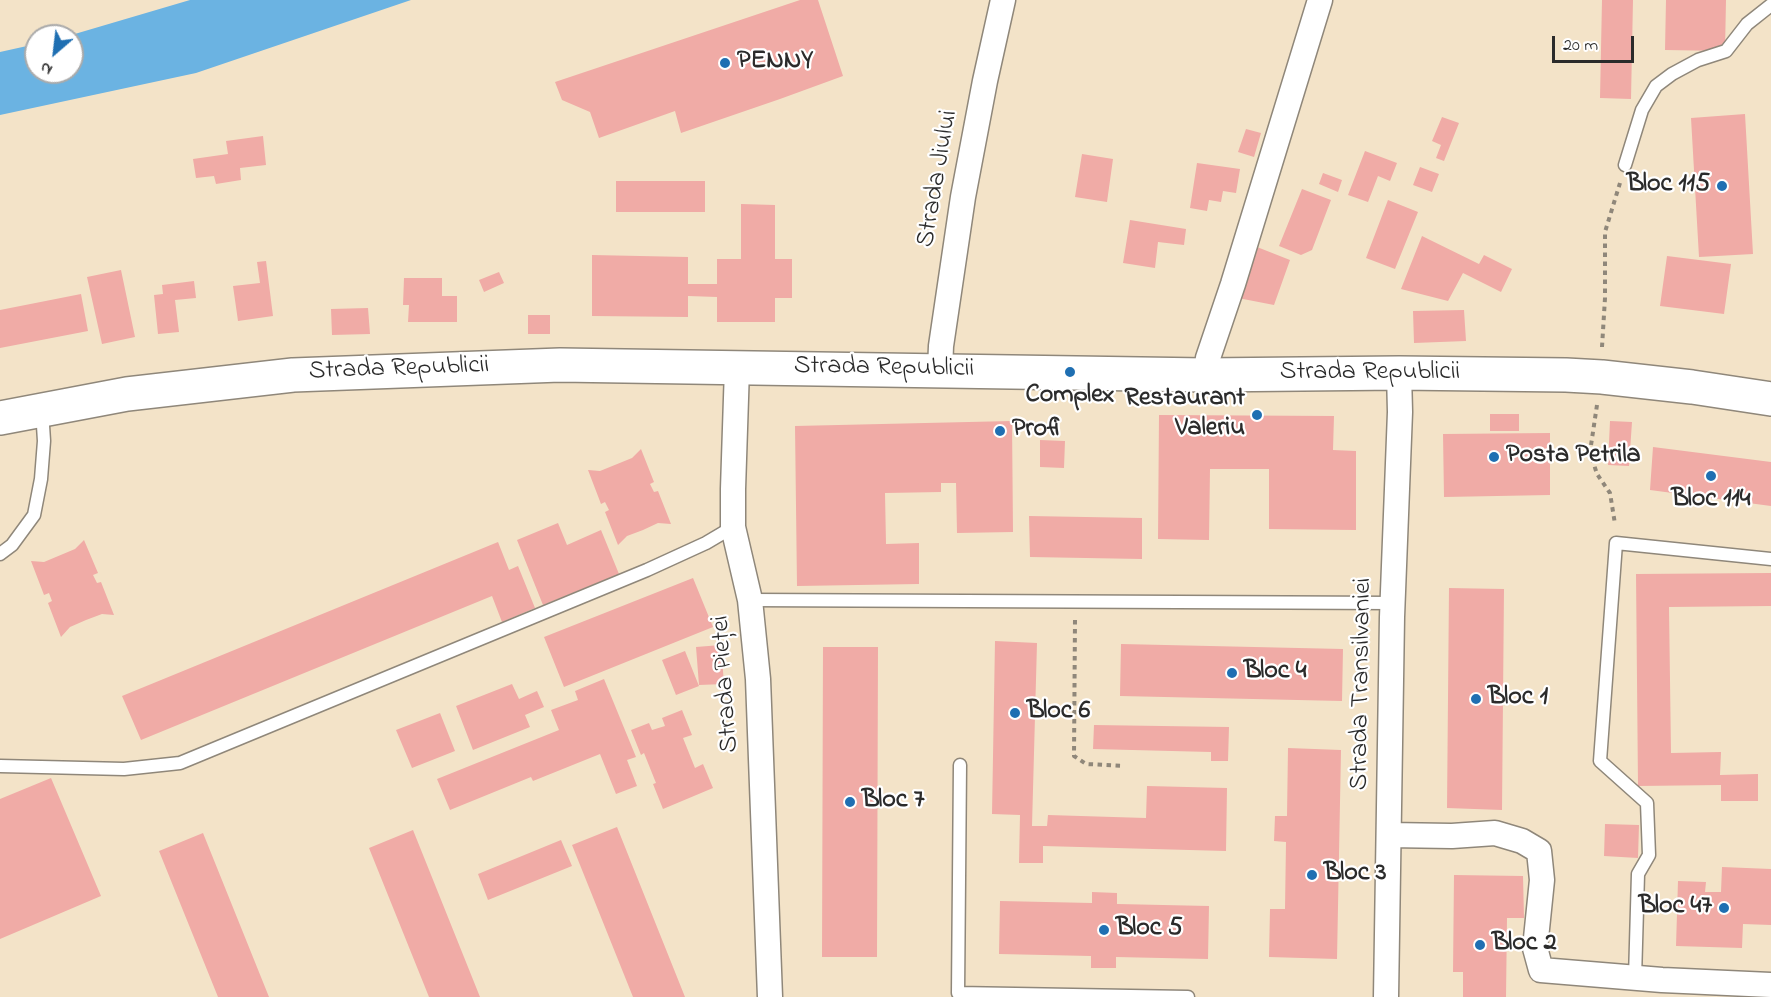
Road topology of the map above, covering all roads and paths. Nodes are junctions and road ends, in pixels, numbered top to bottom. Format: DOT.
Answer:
graph roads {
  1 [pos="1003,0"];
  2 [pos="1320,0"];
  3 [pos="1771,5"];
  4 [pos="1625,165"];
  5 [pos="737,368"];
  6 [pos="940,370"];
  7 [pos="1399,373"];
  8 [pos="1205,375"];
  9 [pos="1602,376"];
  10 [pos="1771,399"];
  11 [pos="42,409"];
  12 [pos="0,418"];
  13 [pos="733,528"];
  14 [pos="1616,543"];
  15 [pos="0,554"];
  16 [pos="1771,559"];
  17 [pos="750,600"];
  18 [pos="1076,602"];
  19 [pos="1393,603"];
  20 [pos="960,765"];
  21 [pos="0,766"];
  22 [pos="1124,766"];
  23 [pos="1389,835"];
  24 [pos="1635,978"];
  25 [pos="1771,985"];
  26 [pos="770,997"];
  27 [pos="1188,997"];
  28 [pos="1386,997"];
  1 -- 6 [label="street, Strada Jiului"];
  2 -- 8 [label="street"];
  3 -- 4 [label="lane"];
  4 -- 9 [label="path"];
  5 -- 6 [label="main road, Strada Republicii"];
  5 -- 11 [label="main road, Strada Republicii"];
  5 -- 13 [label="street, Strada Pieței"];
  6 -- 8 [label="main road, Strada Republicii"];
  7 -- 8 [label="main road, Strada Republicii"];
  7 -- 9 [label="main road, Strada Republicii"];
  7 -- 19 [label="street, Strada Transilvaniei"];
  9 -- 10 [label="main road, Strada Republicii"];
  9 -- 14 [label="path"];
  11 -- 12 [label="main road, Strada Republicii"];
  11 -- 15 [label="lane"];
  13 -- 17 [label="street, Strada Pieței"];
  13 -- 21 [label="lane"];
  14 -- 16 [label="lane"];
  14 -- 24 [label="lane"];
  17 -- 18 [label="lane"];
  17 -- 26 [label="street, Strada Pieței"];
  18 -- 19 [label="lane"];
  18 -- 22 [label="path"];
  19 -- 23 [label="street, Strada Transilvaniei"];
  20 -- 27 [label="lane"];
  23 -- 24 [label="street"];
  23 -- 28 [label="street, Strada Transilvaniei"];
  24 -- 25 [label="street"];
}
